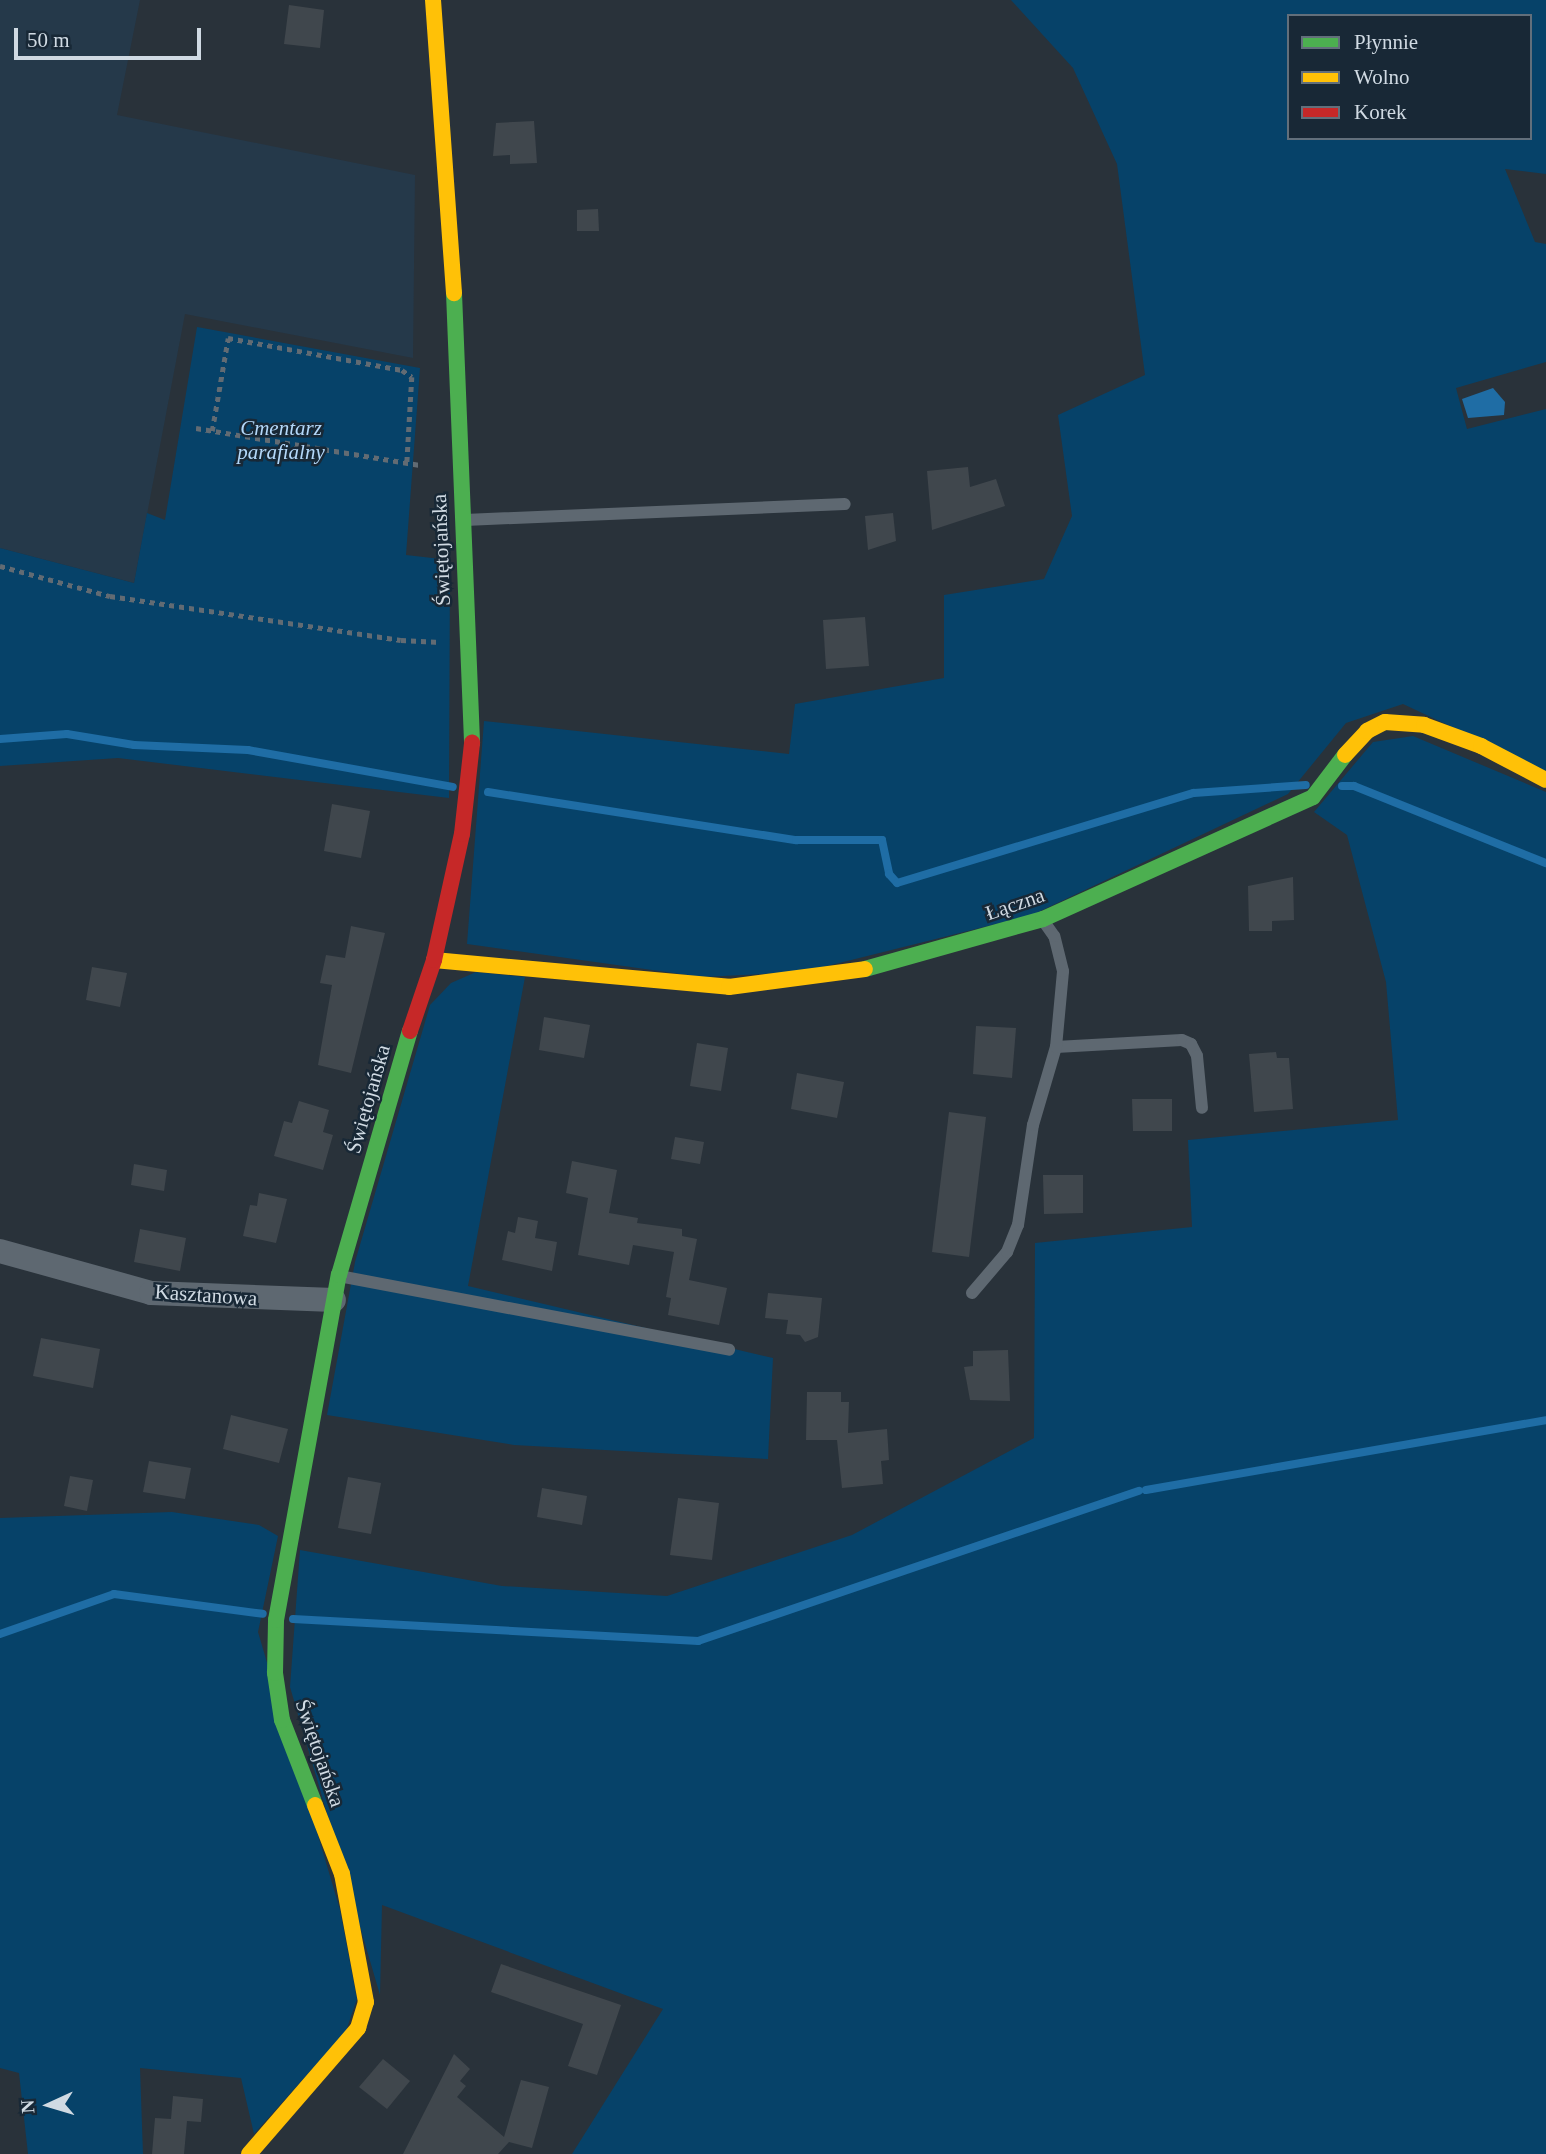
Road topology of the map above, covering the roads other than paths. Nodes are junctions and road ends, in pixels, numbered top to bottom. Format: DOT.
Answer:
graph roads {
  1 [pos="433,0"];
  2 [pos="845,503"];
  3 [pos="461,520"];
  4 [pos="1546,780"];
  5 [pos="1043,919"];
  6 [pos="434,960"];
  7 [pos="1056,1047"];
  8 [pos="1202,1108"];
  9 [pos="0,1251"];
  10 [pos="339,1275"];
  11 [pos="972,1293"];
  12 [pos="334,1300"];
  13 [pos="729,1350"];
  14 [pos="249,2154"];
  1 -- 3 [label="street, Świętojańska"];
  2 -- 3 [label="lane"];
  3 -- 6 [label="street, Świętojańska"];
  4 -- 5 [label="street, Łączna"];
  5 -- 6 [label="street, Łączna"];
  5 -- 7 [label="lane"];
  6 -- 10 [label="street, Świętojańska"];
  7 -- 8 [label="lane"];
  7 -- 11 [label="lane"];
  9 -- 12 [label="street, Kasztanowa"];
  10 -- 12 [label="street, Świętojańska"];
  10 -- 13 [label="lane"];
  12 -- 14 [label="street, Świętojańska"];
}
